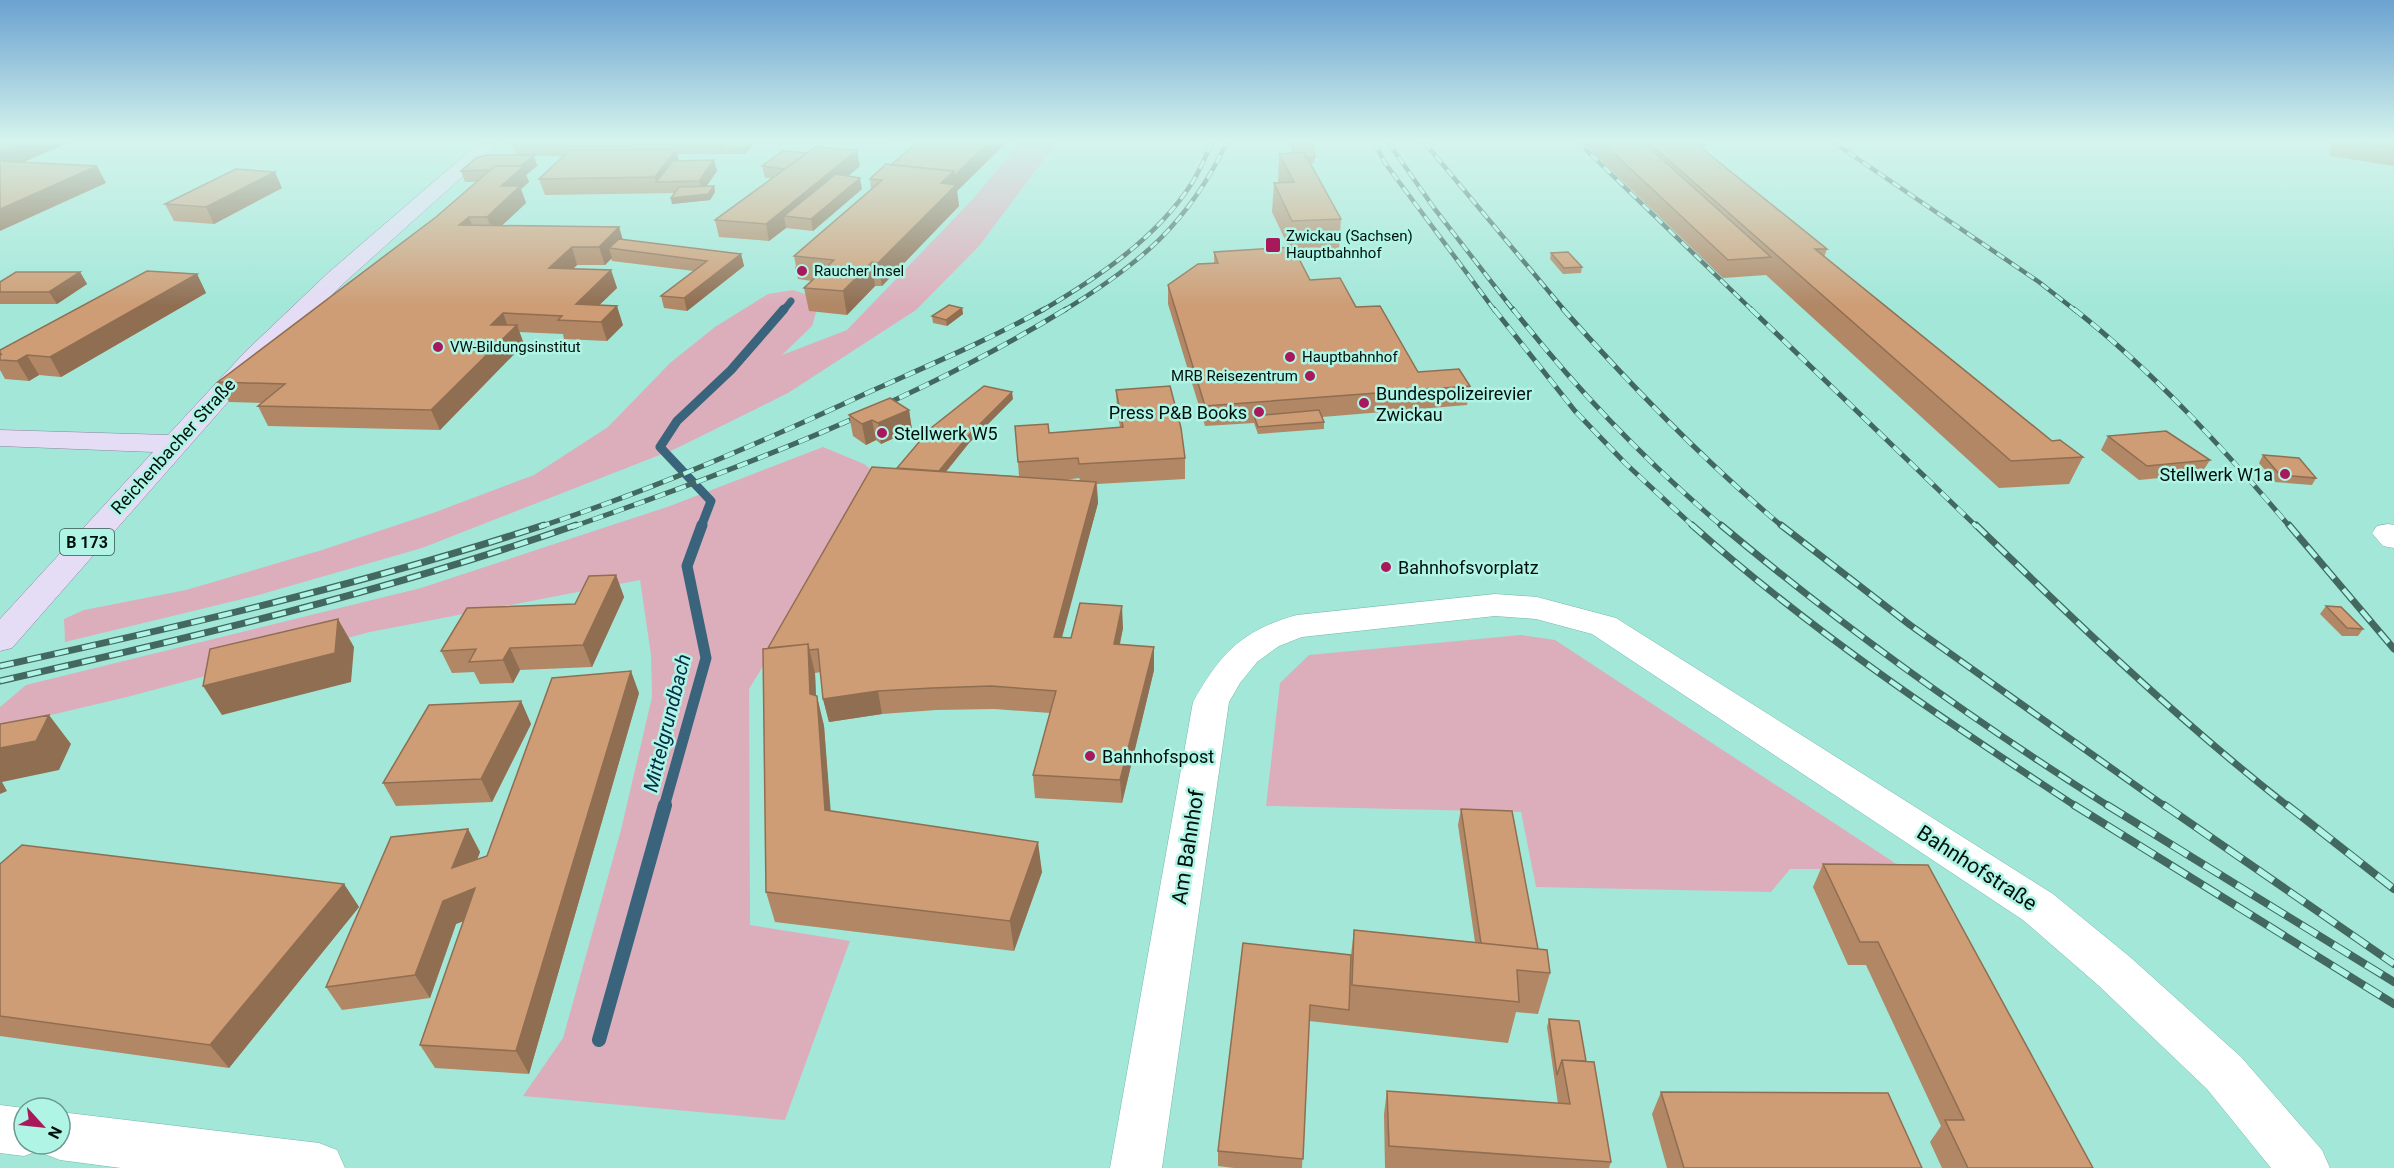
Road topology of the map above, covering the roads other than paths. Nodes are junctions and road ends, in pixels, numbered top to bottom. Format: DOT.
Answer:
graph roads {
  1 [pos="430,197"];
  2 [pos="0,438"];
  3 [pos="174,444"];
  4 [pos="1604,626"];
  5 [pos="0,640"];
  6 [pos="72,1137"];
  7 [pos="319,1168"];
  8 [pos="1136,1168"];
  9 [pos="2304,1168"];
  1 -- 3 [label="main road, Reichenbacher Straße / B 173"];
  2 -- 3 [label="main road"];
  3 -- 5 [label="main road, Reichenbacher Straße / B 173"];
  4 -- 8 [label="street, Am Bahnhof"];
  4 -- 9 [label="street, Bahnhofstraße"];
  6 -- 7 [label="street"];
}
